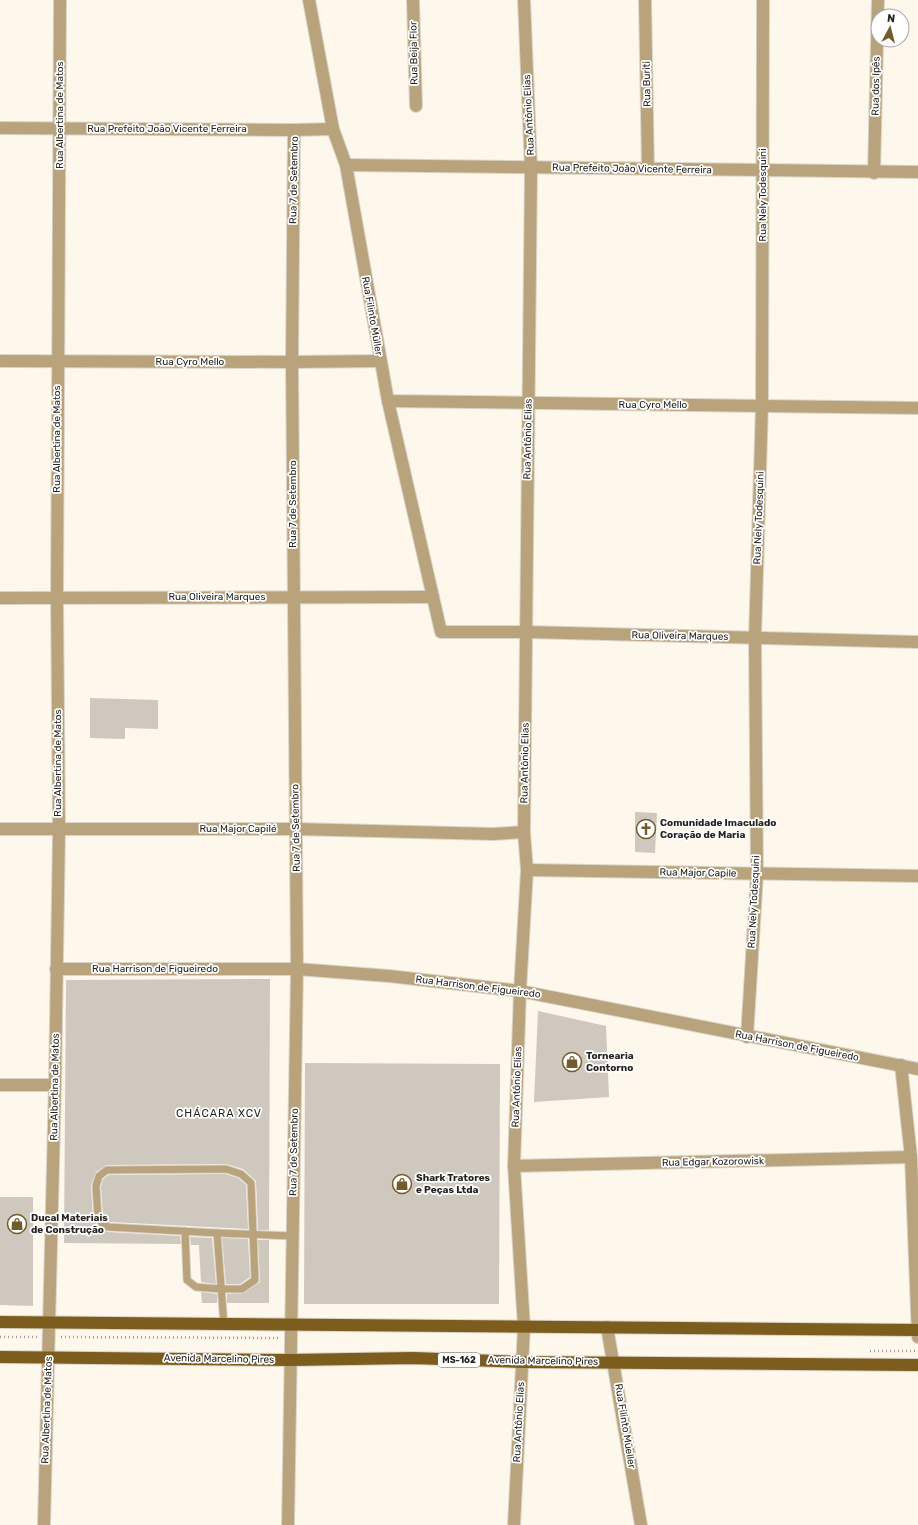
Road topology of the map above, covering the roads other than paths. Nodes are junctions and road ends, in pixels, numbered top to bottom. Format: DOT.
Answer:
graph roads {
  1 [pos="60,0"];
  2 [pos="309,0"];
  3 [pos="413,0"];
  4 [pos="524,0"];
  5 [pos="646,0"];
  6 [pos="763,0"];
  7 [pos="878,0"];
  8 [pos="416,106"];
  9 [pos="0,128"];
  10 [pos="60,128"];
  11 [pos="333,129"];
  12 [pos="294,130"];
  13 [pos="346,165"];
  14 [pos="531,168"];
  15 [pos="648,169"];
  16 [pos="763,170"];
  17 [pos="918,172"];
  18 [pos="874,173"];
  19 [pos="0,361"];
  20 [pos="57,361"];
  21 [pos="380,361"];
  22 [pos="292,362"];
  23 [pos="388,401"];
  24 [pos="528,404"];
  25 [pos="762,405"];
  26 [pos="918,408"];
  27 [pos="293,596"];
  28 [pos="433,597"];
  29 [pos="0,598"];
  30 [pos="57,598"];
  31 [pos="441,632"];
  32 [pos="526,632"];
  33 [pos="755,638"];
  34 [pos="918,642"];
  35 [pos="0,829"];
  36 [pos="296,829"];
  37 [pos="58,830"];
  38 [pos="524,832"];
  39 [pos="527,870"];
  40 [pos="757,874"];
  41 [pos="918,876"];
  42 [pos="56,969"];
  43 [pos="297,969"];
  44 [pos="520,991"];
  45 [pos="747,1037"];
  46 [pos="901,1066"];
  47 [pos="918,1069"];
  48 [pos="0,1085"];
  49 [pos="55,1085"];
  50 [pos="911,1157"];
  51 [pos="514,1166"];
  52 [pos="185,1231"];
  53 [pos="217,1233"];
  54 [pos="253,1234"];
  55 [pos="293,1236"];
  56 [pos="220,1289"];
  57 [pos="0,1322"];
  58 [pos="50,1323"];
  59 [pos="224,1325"];
  60 [pos="292,1325"];
  61 [pos="524,1327"];
  62 [pos="607,1327"];
  63 [pos="918,1332"];
  64 [pos="0,1357"];
  65 [pos="48,1357"];
  66 [pos="290,1360"];
  67 [pos="522,1362"];
  68 [pos="614,1362"];
  69 [pos="918,1365"];
  70 [pos="44,1525"];
  71 [pos="288,1525"];
  72 [pos="514,1525"];
  73 [pos="641,1525"];
  1 -- 10 [label="street, Rua Albertina de Matos"];
  2 -- 11 [label="street, Rua Filinto Müller"];
  3 -- 8 [label="street, Rua Beija Flor"];
  4 -- 14 [label="street, Rua Antônio Elias"];
  5 -- 15 [label="street, Rua Buriti"];
  6 -- 16 [label="street, Rua Nely Todesquini"];
  7 -- 18 [label="street, Rua dos Ipês"];
  9 -- 10 [label="street, Rua Prefeito João Vicente Ferreira"];
  10 -- 12 [label="street, Rua Prefeito João Vicente Ferreira"];
  10 -- 20 [label="street, Rua Albertina de Matos"];
  11 -- 12 [label="street, Rua Prefeito João Vicente Ferreira"];
  11 -- 13 [label="street, Rua Filinto Müller"];
  12 -- 22 [label="street, Rua 7 de Setembro"];
  13 -- 14 [label="street, Rua Prefeito João Vicente Ferreira"];
  13 -- 21 [label="street, Rua Filinto Müller"];
  14 -- 15 [label="street, Rua Prefeito João Vicente Ferreira"];
  14 -- 24 [label="street, Rua Antônio Elias"];
  15 -- 16 [label="street, Rua Prefeito João Vicente Ferreira"];
  16 -- 18 [label="street, Rua Prefeito João Vicente Ferreira"];
  16 -- 25 [label="street, Rua Nely Todesquini"];
  17 -- 18 [label="street, Rua Prefeito João Vicente Ferreira"];
  19 -- 20 [label="street, Rua Cyro Mello"];
  20 -- 22 [label="street, Rua Cyro Mello"];
  20 -- 30 [label="street, Rua Albertina de Matos"];
  21 -- 22 [label="street, Rua Cyro Mello"];
  21 -- 23 [label="street, Rua Filinto Müller"];
  22 -- 27 [label="street, Rua 7 de Setembro"];
  23 -- 24 [label="street, Rua Cyro Mello"];
  23 -- 28 [label="street, Rua Filinto Müller"];
  24 -- 25 [label="street, Rua Cyro Mello"];
  24 -- 32 [label="street, Rua Antônio Elias"];
  25 -- 26 [label="street, Rua Cyro Mello"];
  25 -- 33 [label="street, Rua Nely Todesquini"];
  27 -- 28 [label="street, Rua Oliveira Marques"];
  27 -- 30 [label="street, Rua Oliveira Marques"];
  27 -- 36 [label="street, Rua 7 de Setembro"];
  28 -- 31 [label="street, Rua Filinto Müller"];
  29 -- 30 [label="street, Rua Oliveira Marques"];
  30 -- 37 [label="street, Rua Albertina de Matos"];
  31 -- 32 [label="street, Rua Oliveira Marques"];
  32 -- 33 [label="street, Rua Oliveira Marques"];
  32 -- 38 [label="street, Rua Antônio Elias"];
  33 -- 34 [label="street, Rua Oliveira Marques"];
  33 -- 40 [label="street, Rua Nely Todesquini"];
  35 -- 37 [label="street, Rua Major Capilé"];
  36 -- 37 [label="street, Rua Major Capilé"];
  36 -- 38 [label="street, Rua Major Capilé"];
  36 -- 43 [label="street, Rua 7 de Setembro"];
  37 -- 42 [label="street, Rua Albertina de Matos"];
  38 -- 39 [label="street, Rua Antônio Elias"];
  39 -- 40 [label="street, Rua Major Capile"];
  39 -- 44 [label="street, Rua Antônio Elias"];
  40 -- 41 [label="street, Rua Major Capile"];
  40 -- 45 [label="street, Rua Nely Todesquini"];
  42 -- 43 [label="street, Rua Harrison de Figueiredo"];
  42 -- 49 [label="street, Rua Albertina de Matos"];
  43 -- 44 [label="street, Rua Harrison de Figueiredo"];
  43 -- 55 [label="street, Rua 7 de Setembro"];
  44 -- 45 [label="street, Rua Harrison de Figueiredo"];
  44 -- 51 [label="street, Rua Antônio Elias"];
  45 -- 46 [label="street, Rua Harrison de Figueiredo"];
  46 -- 47 [label="street, Rua Harrison de Figueiredo"];
  46 -- 50 [label="street"];
  48 -- 49 [label="street"];
  49 -- 58 [label="street, Rua Albertina de Matos"];
  50 -- 51 [label="street, Rua Edgar Kozorowisk"];
  50 -- 63 [label="street"];
  51 -- 61 [label="street, Rua Antônio Elias"];
  52 -- 53 [label="lane"];
  52 -- 54 [label="lane"];
  52 -- 56 [label="lane"];
  53 -- 54 [label="lane"];
  53 -- 56 [label="lane"];
  54 -- 55 [label="lane"];
  54 -- 56 [label="lane"];
  55 -- 60 [label="street, Rua 7 de Setembro"];
  56 -- 59 [label="lane"];
  57 -- 58 [label="main road"];
  58 -- 59 [label="main road"];
  58 -- 65 [label="street, Rua Albertina de Matos"];
  59 -- 60 [label="main road"];
  60 -- 61 [label="main road"];
  60 -- 66 [label="street, Rua 7 de Setembro"];
  61 -- 62 [label="main road"];
  61 -- 67 [label="street, Rua Antônio Elias"];
  62 -- 63 [label="main road"];
  62 -- 68 [label="street, Rua Filinto Müeller"];
  64 -- 65 [label="main road, Avenida Marcelino Pires / MS-162"];
  65 -- 66 [label="main road, Avenida Marcelino Pires / MS-162"];
  65 -- 70 [label="street, Rua Albertina de Matos"];
  66 -- 67 [label="main road, Avenida Marcelino Pires / MS-162"];
  66 -- 71 [label="street, Rua 7 de Setembro"];
  67 -- 68 [label="main road, Avenida Marcelino Pires / MS-162"];
  67 -- 72 [label="street, Rua Antônio Elias"];
  68 -- 69 [label="main road, Avenida Marcelino Pires / MS-162"];
  68 -- 73 [label="street, Rua Filinto Müeller"];
}
